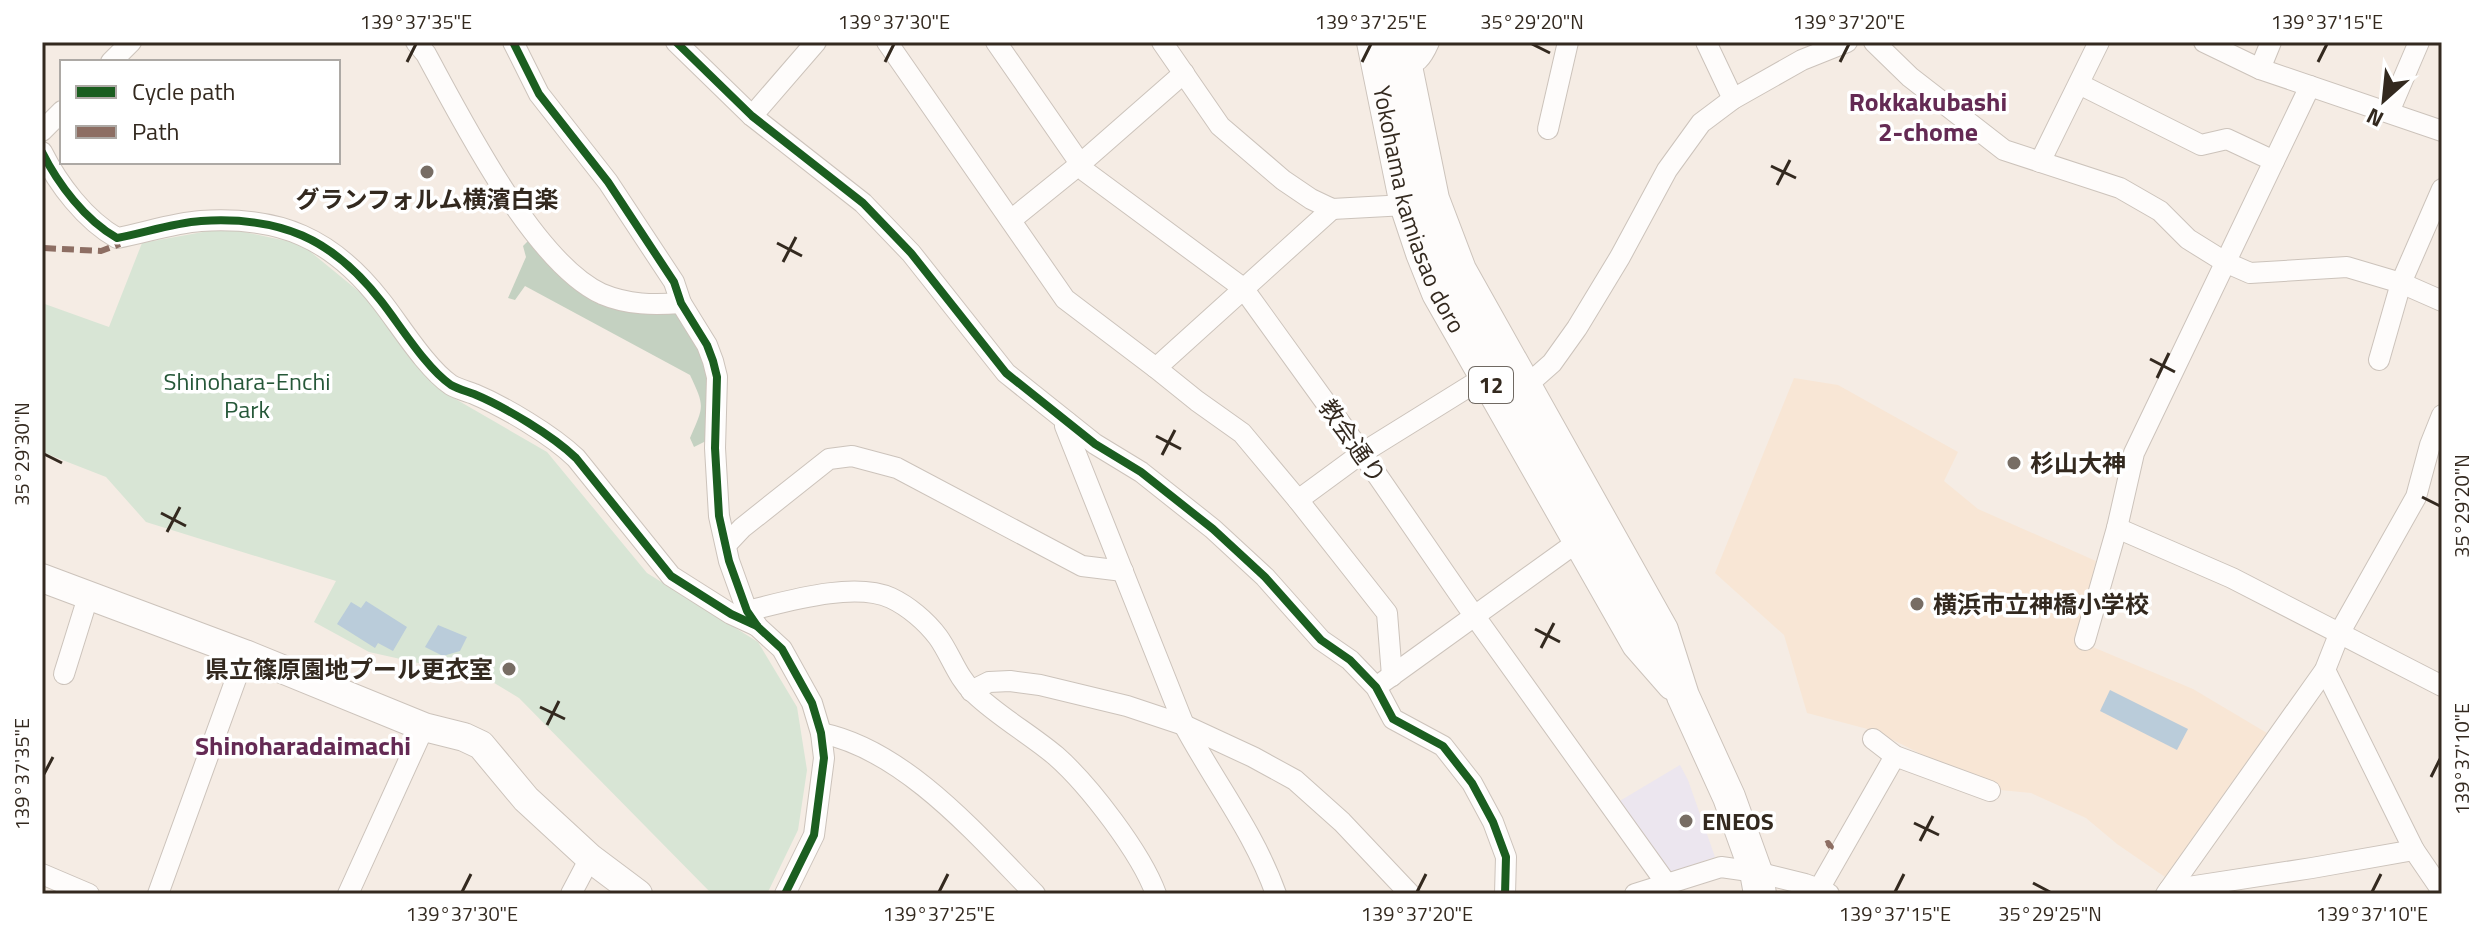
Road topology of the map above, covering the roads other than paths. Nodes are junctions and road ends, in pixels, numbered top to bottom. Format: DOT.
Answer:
graph roads {
  1 [pos="131,42"];
  2 [pos="416,42"];
  3 [pos="513,42"];
  4 [pos="676,42"];
  5 [pos="816,42"];
  6 [pos="887,42"];
  7 [pos="996,42"];
  8 [pos="1162,42"];
  9 [pos="1429,42"];
  10 [pos="1568,42"];
  11 [pos="1706,42"];
  12 [pos="1847,42"];
  13 [pos="1874,42"];
  14 [pos="2099,42"];
  15 [pos="2204,42"];
  16 [pos="2271,42"];
  17 [pos="2419,42"];
  18 [pos="1798,51"];
  19 [pos="1389,55"];
  20 [pos="113,60"];
  21 [pos="2260,69"];
  22 [pos="1184,73"];
  23 [pos="2079,84"];
  24 [pos="2310,86"];
  25 [pos="1733,99"];
  26 [pos="2389,112"];
  27 [pos="60,113"];
  28 [pos="752,116"];
  29 [pos="1548,129"];
  30 [pos="42,131"];
  31 [pos="2442,131"];
  32 [pos="42,152"];
  33 [pos="2274,161"];
  34 [pos="2040,162"];
  35 [pos="1079,165"];
  36 [pos="2442,189"];
  37 [pos="1406,205"];
  38 [pos="1332,209"];
  39 [pos="1011,220"];
  40 [pos="2225,262"];
  41 [pos="2401,283"];
  42 [pos="1243,288"];
  43 [pos="2442,301"];
  44 [pos="681,303"];
  45 [pos="2379,360"];
  46 [pos="1156,368"];
  47 [pos="1486,376"];
  48 [pos="1526,386"];
  49 [pos="2442,415"];
  50 [pos="1067,422"];
  51 [pos="1362,453"];
  52 [pos="1298,500"];
  53 [pos="2117,528"];
  54 [pos="1580,540"];
  55 [pos="726,545"];
  56 [pos="1123,571"];
  57 [pos="42,578"];
  58 [pos="88,597"];
  59 [pos="1474,615"];
  60 [pos="753,619"];
  61 [pos="2340,632"];
  62 [pos="2085,640"];
  63 [pos="245,654"];
  64 [pos="2325,670"];
  65 [pos="64,674"];
  66 [pos="1384,681"];
  67 [pos="2442,686"];
  68 [pos="971,691"];
  69 [pos="1683,696"];
  70 [pos="1184,725"];
  71 [pos="424,727"];
  72 [pos="821,733"];
  73 [pos="1873,739"];
  74 [pos="1895,756"];
  75 [pos="1990,791"];
  76 [pos="2414,850"];
  77 [pos="590,858"];
  78 [pos="42,874"];
  79 [pos="1666,883"];
  80 [pos="1758,883"];
  81 [pos="2442,891"];
  82 [pos="1824,892"];
  83 [pos="2167,892"];
  84 [pos="789,893"];
  85 [pos="89,894"];
  86 [pos="158,894"];
  87 [pos="348,894"];
  88 [pos="571,894"];
  89 [pos="638,894"];
  90 [pos="1035,894"];
  91 [pos="1156,894"];
  92 [pos="1276,894"];
  93 [pos="1410,894"];
  94 [pos="1505,894"];
  95 [pos="1635,894"];
  1 -- 20 [label="street"];
  2 -- 44 [label="street"];
  3 -- 44 [label="street"];
  4 -- 28 [label="street"];
  5 -- 28 [label="street"];
  6 -- 39 [label="street"];
  7 -- 35 [label="street, 教会通り"];
  8 -- 22 [label="street"];
  9 -- 19 [label="street"];
  10 -- 29 [label="street"];
  11 -- 25 [label="street"];
  12 -- 18 [label="street"];
  13 -- 34 [label="street"];
  14 -- 23 [label="street"];
  15 -- 21 [label="street"];
  16 -- 21 [label="street"];
  17 -- 26 [label="street"];
  18 -- 25 [label="street"];
  19 -- 37 [label="main road, Yokohama kamiasao doro / 12"];
  19 -- 48 [label="main road, Yokohama kamiasao doro / 12"];
  21 -- 24 [label="street"];
  22 -- 35 [label="street"];
  22 -- 38 [label="street"];
  23 -- 33 [label="street"];
  23 -- 34 [label="street"];
  24 -- 26 [label="street"];
  24 -- 33 [label="street"];
  25 -- 48 [label="street"];
  26 -- 31 [label="street"];
  27 -- 30 [label="street"];
  28 -- 50 [label="street"];
  32 -- 60 [label="street"];
  33 -- 40 [label="street"];
  34 -- 40 [label="street"];
  35 -- 39 [label="street"];
  35 -- 42 [label="street, 教会通り"];
  36 -- 41 [label="street"];
  37 -- 38 [label="street"];
  37 -- 47 [label="main road, Yokohama kamiasao doro / 12"];
  38 -- 42 [label="street"];
  39 -- 46 [label="street"];
  40 -- 41 [label="street"];
  40 -- 53 [label="street"];
  41 -- 43 [label="street"];
  41 -- 45 [label="street"];
  42 -- 46 [label="street"];
  42 -- 51 [label="street, 教会通り"];
  44 -- 55 [label="street"];
  46 -- 52 [label="street"];
  47 -- 51 [label="street"];
  47 -- 54 [label="main road, Yokohama kamiasao doro / 12"];
  48 -- 69 [label="main road, Yokohama kamiasao doro / 12"];
  49 -- 61 [label="street"];
  50 -- 56 [label="street"];
  50 -- 66 [label="street"];
  51 -- 52 [label="street"];
  51 -- 59 [label="street, 教会通り"];
  52 -- 66 [label="street"];
  53 -- 61 [label="street"];
  53 -- 62 [label="street"];
  54 -- 59 [label="street"];
  54 -- 69 [label="main road, Yokohama kamiasao doro / 12"];
  55 -- 56 [label="street"];
  55 -- 60 [label="street"];
  56 -- 70 [label="street"];
  57 -- 58 [label="street"];
  58 -- 63 [label="street"];
  58 -- 65 [label="street"];
  59 -- 66 [label="street"];
  59 -- 79 [label="street, 教会通り"];
  60 -- 68 [label="street"];
  60 -- 72 [label="street"];
  61 -- 64 [label="street"];
  61 -- 67 [label="street"];
  63 -- 71 [label="street"];
  63 -- 86 [label="street"];
  64 -- 76 [label="street"];
  64 -- 83 [label="street"];
  66 -- 94 [label="street"];
  68 -- 70 [label="street"];
  68 -- 91 [label="street"];
  69 -- 80 [label="main road, Yokohama kamiasao doro / 12"];
  70 -- 92 [label="street"];
  70 -- 93 [label="street"];
  71 -- 77 [label="street"];
  71 -- 87 [label="street"];
  72 -- 84 [label="street"];
  72 -- 90 [label="street"];
  73 -- 74 [label="street"];
  74 -- 75 [label="street"];
  74 -- 82 [label="street"];
  76 -- 81 [label="street"];
  76 -- 83 [label="street"];
  77 -- 88 [label="street"];
  77 -- 89 [label="street"];
  78 -- 85 [label="street"];
  79 -- 80 [label="street"];
  79 -- 95 [label="street"];
  80 -- 82 [label="street"];
}
